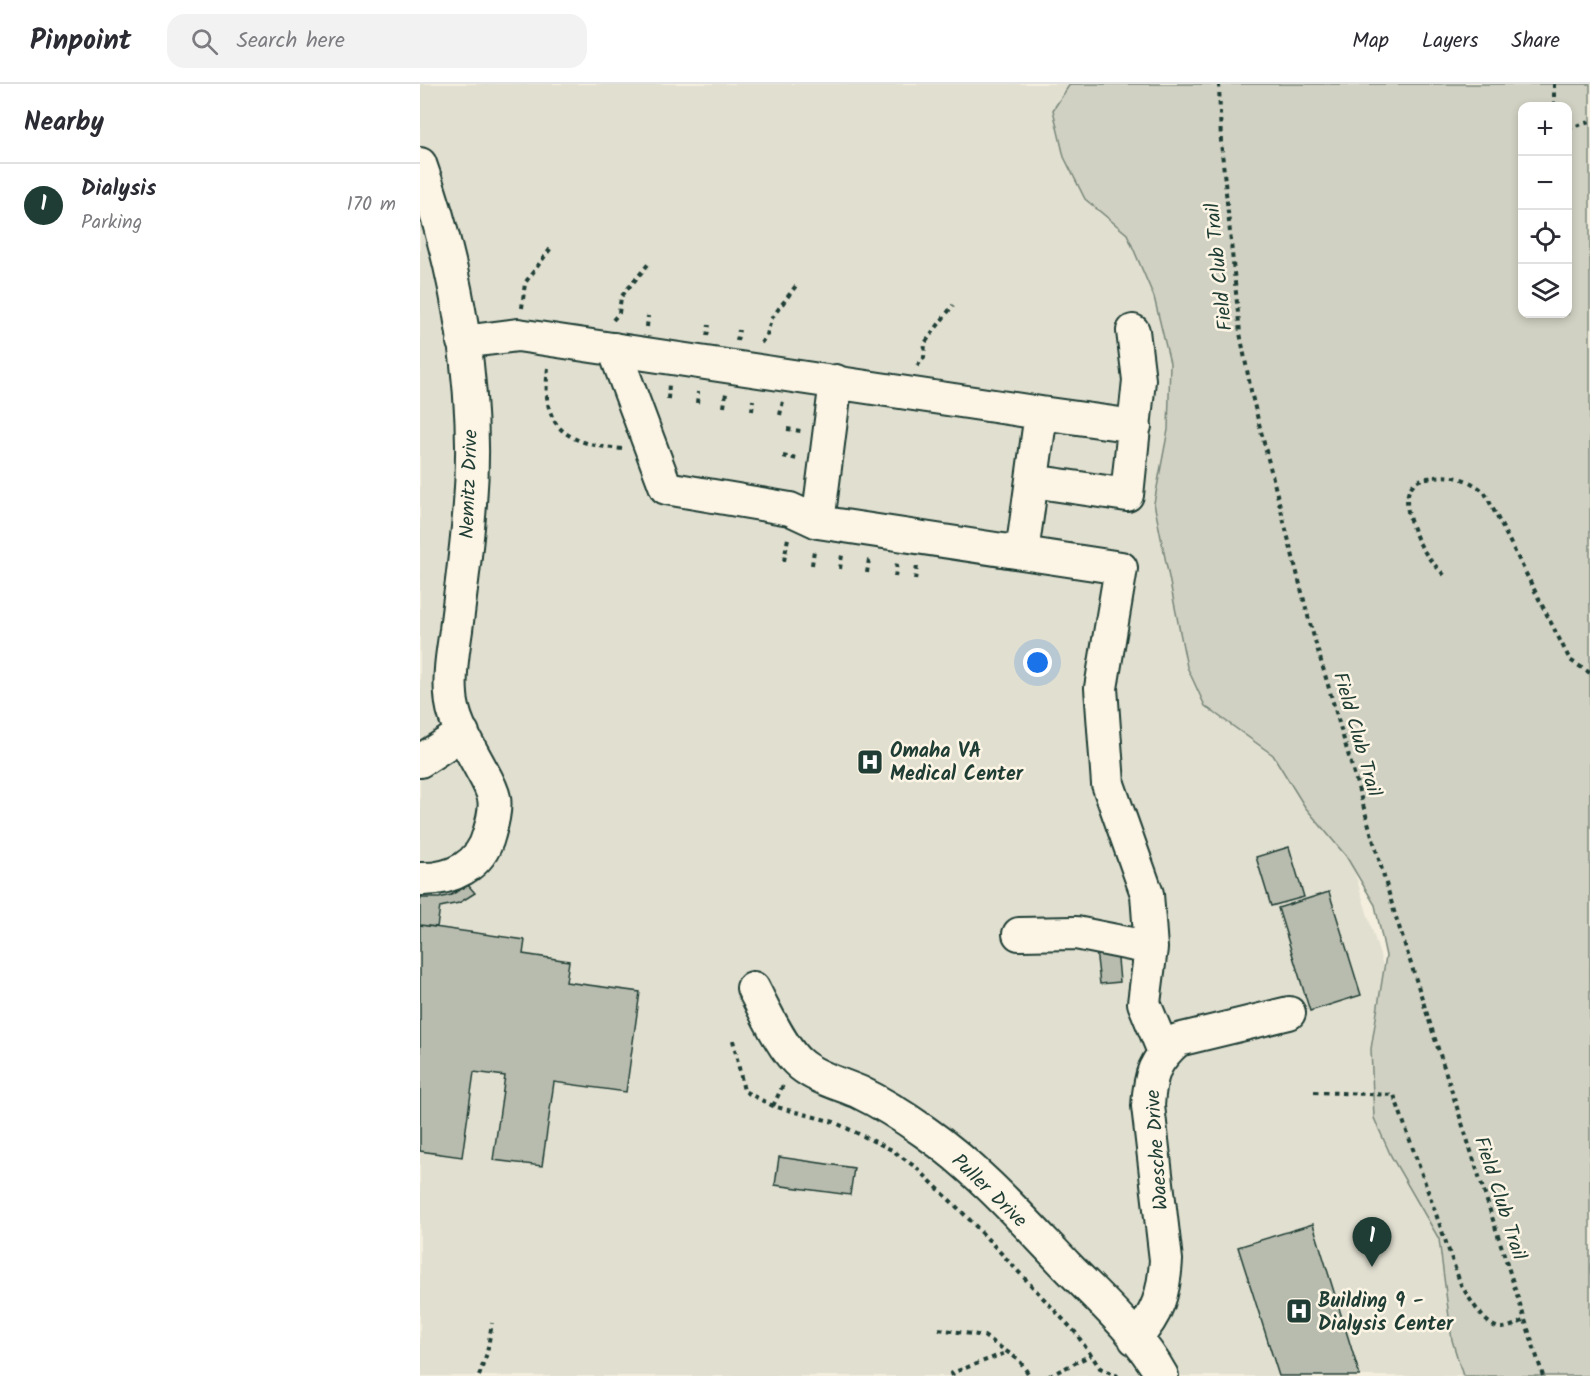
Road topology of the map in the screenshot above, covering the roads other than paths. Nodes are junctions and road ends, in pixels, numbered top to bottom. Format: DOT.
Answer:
graph roads {
  1 [pos="420,164"];
  2 [pos="1133,331"];
  3 [pos="463,342"];
  4 [pos="603,348"];
  5 [pos="836,381"];
  6 [pos="1041,413"];
  7 [pos="1135,426"];
  8 [pos="1032,481"];
  9 [pos="818,522"];
  10 [pos="1022,553"];
  11 [pos="463,734"];
  12 [pos="420,761"];
  13 [pos="420,879"];
  14 [pos="1019,934"];
  15 [pos="1151,948"];
  16 [pos="753,988"];
  17 [pos="1289,1013"];
  18 [pos="1164,1052"];
  19 [pos="1135,1338"];
  20 [pos="1162,1376"];
  1 -- 3 [label="lane, Nemitz Drive"];
  2 -- 7 [label="lane"];
  3 -- 4 [label="lane"];
  3 -- 11 [label="lane, Nemitz Drive"];
  4 -- 5 [label="lane"];
  4 -- 9 [label="lane"];
  5 -- 6 [label="lane"];
  5 -- 9 [label="lane"];
  6 -- 7 [label="lane"];
  6 -- 8 [label="lane"];
  7 -- 8 [label="lane"];
  8 -- 10 [label="lane"];
  9 -- 10 [label="lane"];
  10 -- 15 [label="lane"];
  11 -- 12 [label="lane"];
  11 -- 13 [label="lane, Nemitz Drive"];
  14 -- 15 [label="lane"];
  15 -- 18 [label="lane"];
  16 -- 19 [label="lane, Puller Drive"];
  17 -- 18 [label="lane"];
  18 -- 19 [label="lane, Waesche Drive"];
  19 -- 20 [label="lane, Puller Drive"];
}
